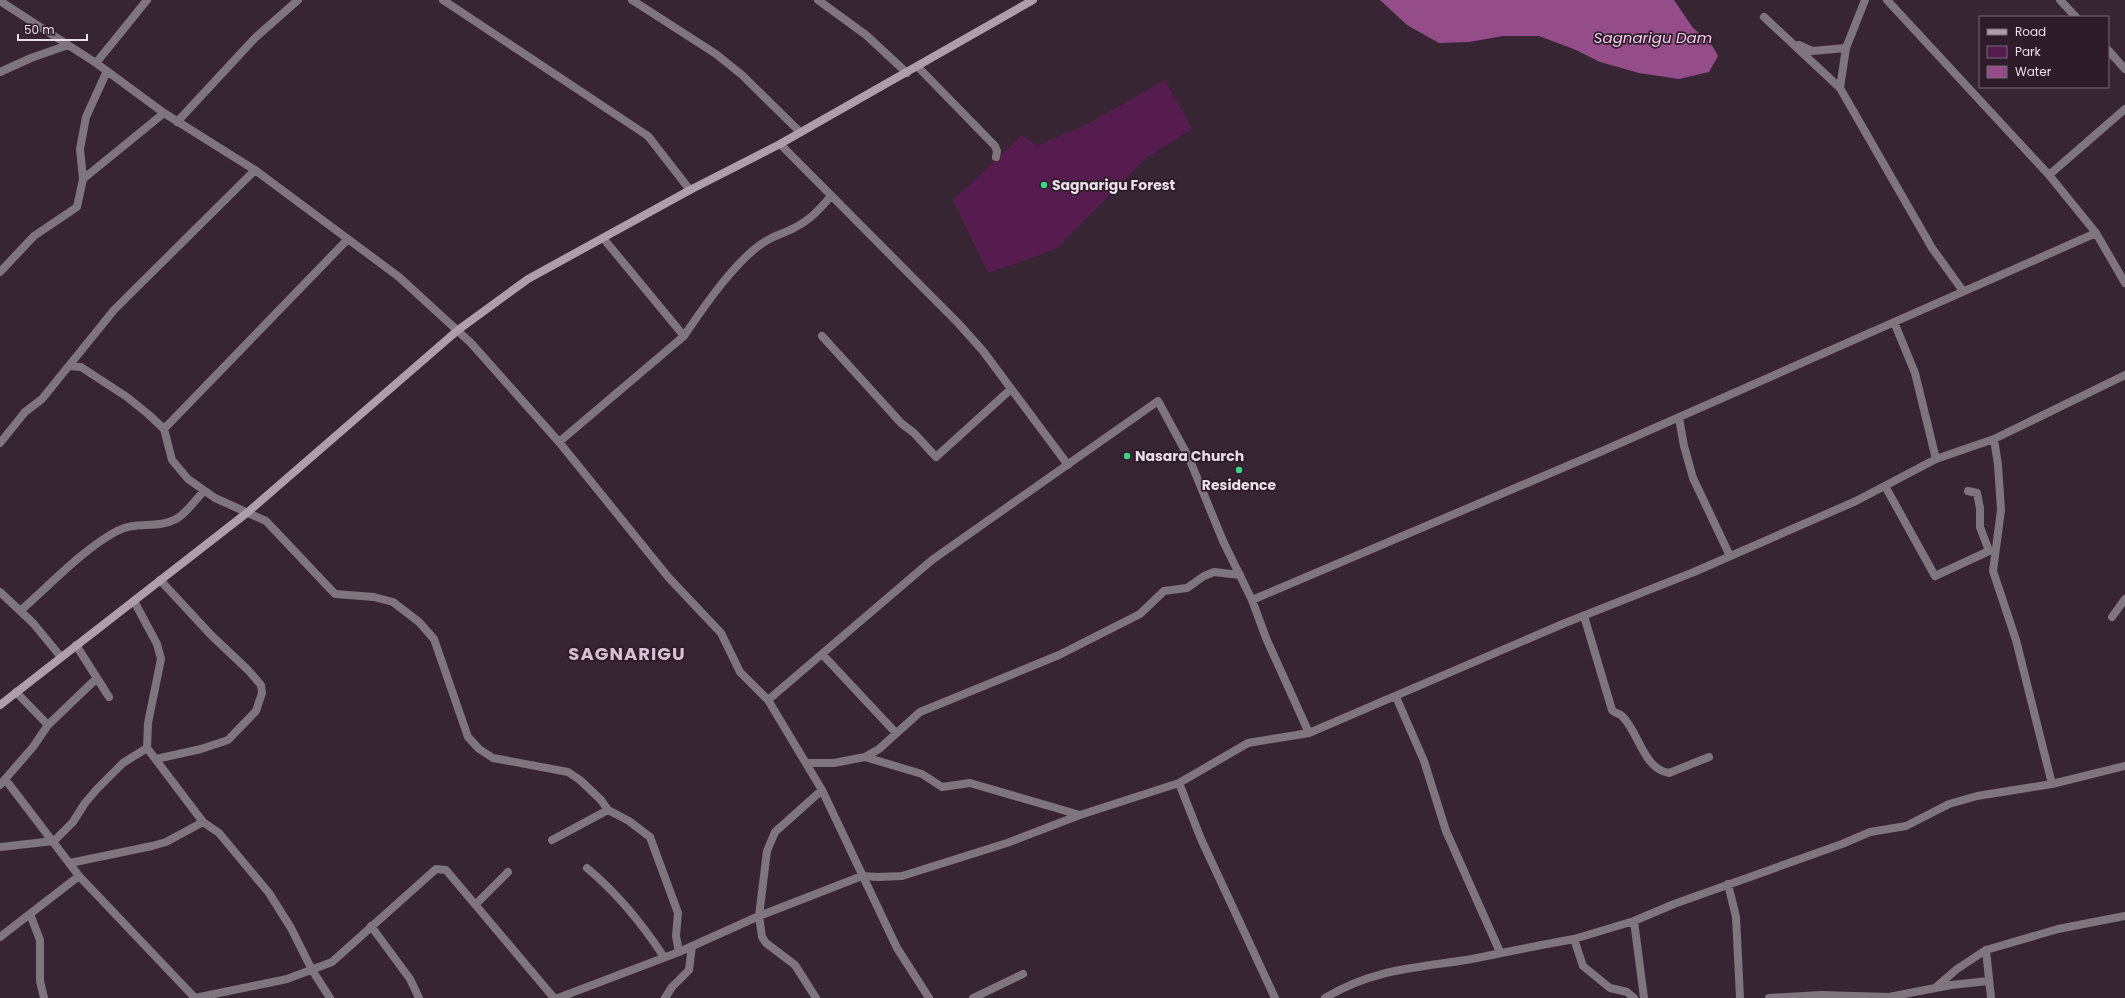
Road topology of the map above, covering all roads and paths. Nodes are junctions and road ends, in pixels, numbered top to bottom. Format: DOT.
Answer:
graph roads {
  1 [pos="147,0"];
  2 [pos="298,0"];
  3 [pos="443,0"];
  4 [pos="632,0"];
  5 [pos="818,0"];
  6 [pos="1033,0"];
  7 [pos="1866,0"];
  8 [pos="1887,0"];
  9 [pos="2060,0"];
  10 [pos="1,3"];
  11 [pos="2075,16"];
  12 [pos="1764,17"];
  13 [pos="1793,42"];
  14 [pos="68,45"];
  15 [pos="1846,48"];
  16 [pos="2109,51"];
  17 [pos="96,63"];
  18 [pos="918,67"];
  19 [pos="2125,69"];
  20 [pos="108,71"];
  21 [pos="0,72"];
  22 [pos="907,73"];
  23 [pos="1840,88"];
  24 [pos="2125,109"];
  25 [pos="164,114"];
  26 [pos="177,122"];
  27 [pos="800,132"];
  28 [pos="780,144"];
  29 [pos="996,157"];
  30 [pos="255,170"];
  31 [pos="2050,175"];
  32 [pos="83,179"];
  33 [pos="690,190"];
  34 [pos="831,196"];
  35 [pos="2096,233"];
  36 [pos="602,238"];
  37 [pos="348,240"];
  38 [pos="0,272"];
  39 [pos="2125,282"];
  40 [pos="1963,291"];
  41 [pos="1894,322"];
  42 [pos="458,330"];
  43 [pos="684,336"];
  44 [pos="822,336"];
  45 [pos="69,366"];
  46 [pos="2125,375"];
  47 [pos="1011,389"];
  48 [pos="1679,418"];
  49 [pos="164,430"];
  50 [pos="1994,439"];
  51 [pos="559,442"];
  52 [pos="0,443"];
  53 [pos="1936,459"];
  54 [pos="1068,465"];
  55 [pos="1885,486"];
  56 [pos="204,491"];
  57 [pos="1968,491"];
  58 [pos="248,512"];
  59 [pos="1730,556"];
  60 [pos="1240,575"];
  61 [pos="160,580"];
  62 [pos="0,592"];
  63 [pos="2125,599"];
  64 [pos="1252,600"];
  65 [pos="134,601"];
  66 [pos="20,611"];
  67 [pos="1584,616"];
  68 [pos="2112,617"];
  69 [pos="76,645"];
  70 [pos="822,654"];
  71 [pos="61,657"];
  72 [pos="97,678"];
  73 [pos="16,692"];
  74 [pos="109,697"];
  75 [pos="1396,697"];
  76 [pos="768,700"];
  77 [pos="0,705"];
  78 [pos="48,725"];
  79 [pos="896,733"];
  80 [pos="1309,733"];
  81 [pos="147,748"];
  82 [pos="865,757"];
  83 [pos="1709,757"];
  84 [pos="156,759"];
  85 [pos="807,763"];
  86 [pos="2125,766"];
  87 [pos="3,782"];
  88 [pos="1179,783"];
  89 [pos="2052,784"];
  90 [pos="822,790"];
  91 [pos="608,810"];
  92 [pos="1080,815"];
  93 [pos="203,822"];
  94 [pos="552,840"];
  95 [pos="54,841"];
  96 [pos="0,847"];
  97 [pos="70,863"];
  98 [pos="587,868"];
  99 [pos="508,872"];
  100 [pos="79,876"];
  101 [pos="862,876"];
  102 [pos="1728,884"];
  103 [pos="476,904"];
  104 [pos="30,914"];
  105 [pos="759,916"];
  106 [pos="2125,916"];
  107 [pos="1634,921"];
  108 [pos="371,926"];
  109 [pos="0,937"];
  110 [pos="1574,939"];
  111 [pos="692,946"];
  112 [pos="1986,950"];
  113 [pos="679,952"];
  114 [pos="1500,952"];
  115 [pos="664,957"];
  116 [pos="312,970"];
  117 [pos="1023,974"];
  118 [pos="1988,981"];
  119 [pos="1934,988"];
  120 [pos="44,998"];
  121 [pos="195,998"];
  122 [pos="330,998"];
  123 [pos="419,998"];
  124 [pos="554,998"];
  125 [pos="558,998"];
  126 [pos="665,998"];
  127 [pos="816,998"];
  128 [pos="930,998"];
  129 [pos="973,998"];
  130 [pos="1275,998"];
  131 [pos="1325,998"];
  132 [pos="1634,998"];
  133 [pos="1644,998"];
  134 [pos="1740,998"];
  135 [pos="1769,998"];
  136 [pos="1991,998"];
  1 -- 17 [label="street"];
  2 -- 26 [label="street"];
  3 -- 33 [label="street"];
  4 -- 27 [label="street"];
  5 -- 22 [label="street"];
  6 -- 18 [label="street"];
  7 -- 15 [label="street"];
  8 -- 31 [label="street"];
  9 -- 11 [label="street"];
  10 -- 14 [label="street"];
  12 -- 13 [label="street"];
  13 -- 15 [label="street"];
  13 -- 23 [label="street"];
  14 -- 17 [label="street"];
  14 -- 21 [label="street"];
  15 -- 23 [label="street"];
  16 -- 19 [label="street"];
  17 -- 20 [label="street"];
  18 -- 22 [label="street"];
  18 -- 29 [label="street"];
  20 -- 25 [label="street"];
  20 -- 32 [label="street"];
  22 -- 27 [label="street"];
  23 -- 40 [label="street"];
  24 -- 31 [label="street"];
  25 -- 26 [label="street"];
  25 -- 32 [label="street"];
  26 -- 30 [label="street"];
  27 -- 28 [label="street"];
  28 -- 33 [label="street"];
  28 -- 34 [label="street"];
  30 -- 37 [label="street"];
  30 -- 45 [label="street"];
  31 -- 35 [label="street"];
  32 -- 38 [label="street"];
  33 -- 36 [label="street"];
  34 -- 43 [label="street"];
  34 -- 47 [label="street"];
  35 -- 39 [label="street"];
  35 -- 40 [label="street"];
  36 -- 42 [label="street"];
  36 -- 43 [label="street"];
  37 -- 42 [label="street"];
  37 -- 49 [label="street"];
  40 -- 41 [label="street"];
  41 -- 48 [label="street"];
  41 -- 53 [label="street"];
  42 -- 51 [label="street"];
  42 -- 58 [label="street"];
  43 -- 51 [label="street"];
  44 -- 47 [label="street"];
  45 -- 49 [label="street"];
  45 -- 52 [label="street"];
  46 -- 50 [label="street"];
  47 -- 54 [label="street"];
  48 -- 59 [label="street"];
  48 -- 64 [label="street"];
  49 -- 56 [label="street"];
  50 -- 53 [label="street"];
  50 -- 89 [label="street"];
  51 -- 76 [label="street"];
  53 -- 55 [label="street"];
  54 -- 60 [label="street"];
  54 -- 70 [label="street"];
  55 -- 57 [label="street"];
  55 -- 59 [label="street"];
  56 -- 58 [label="street"];
  56 -- 66 [label="street"];
  58 -- 61 [label="street"];
  58 -- 91 [label="street"];
  59 -- 67 [label="street"];
  60 -- 64 [label="street"];
  60 -- 79 [label="street"];
  61 -- 65 [label="street"];
  61 -- 84 [label="street"];
  62 -- 66 [label="street"];
  63 -- 68 [label="street"];
  64 -- 80 [label="street"];
  65 -- 69 [label="street"];
  65 -- 81 [label="street"];
  66 -- 71 [label="street"];
  67 -- 75 [label="street"];
  67 -- 83 [label="street"];
  69 -- 71 [label="street"];
  69 -- 72 [label="street"];
  70 -- 76 [label="street"];
  70 -- 79 [label="street"];
  71 -- 73 [label="street"];
  72 -- 74 [label="street"];
  72 -- 78 [label="street"];
  73 -- 77 [label="street"];
  73 -- 78 [label="street"];
  75 -- 80 [label="street"];
  75 -- 114 [label="street"];
  76 -- 85 [label="street"];
  78 -- 87 [label="street"];
  79 -- 82 [label="street"];
  80 -- 88 [label="street"];
  81 -- 84 [label="street"];
  81 -- 95 [label="street"];
  82 -- 85 [label="street"];
  82 -- 92 [label="street"];
  84 -- 93 [label="street"];
  85 -- 90 [label="street"];
  86 -- 89 [label="street"];
  87 -- 95 [label="street"];
  88 -- 92 [label="street"];
  88 -- 130 [label="street"];
  89 -- 102 [label="street"];
  90 -- 101 [label="street"];
  90 -- 105 [label="street"];
  91 -- 94 [label="street"];
  91 -- 113 [label="street"];
  92 -- 101 [label="street"];
  93 -- 97 [label="street"];
  93 -- 116 [label="street"];
  95 -- 96 [label="street"];
  95 -- 97 [label="street"];
  97 -- 100 [label="street"];
  98 -- 115 [label="street"];
  99 -- 103 [label="street"];
  100 -- 104 [label="street"];
  100 -- 121 [label="street"];
  101 -- 105 [label="street"];
  101 -- 128 [label="street"];
  102 -- 107 [label="street"];
  102 -- 134 [label="street"];
  103 -- 108 [label="street"];
  103 -- 124 [label="street"];
  104 -- 109 [label="street"];
  104 -- 120 [label="street"];
  105 -- 111 [label="street"];
  105 -- 127 [label="street"];
  106 -- 112 [label="street"];
  107 -- 110 [label="street"];
  107 -- 133 [label="street"];
  108 -- 116 [label="street"];
  108 -- 123 [label="street"];
  110 -- 114 [label="street"];
  110 -- 132 [label="street"];
  111 -- 113 [label="street"];
  111 -- 126 [label="street"];
  112 -- 118 [label="street"];
  112 -- 119 [label="street"];
  113 -- 115 [label="street"];
  114 -- 131 [label="street"];
  115 -- 125 [label="street"];
  116 -- 121 [label="street"];
  116 -- 122 [label="street"];
  117 -- 129 [label="street"];
  118 -- 119 [label="street"];
  118 -- 136 [label="street"];
  119 -- 135 [label="street"];
}
